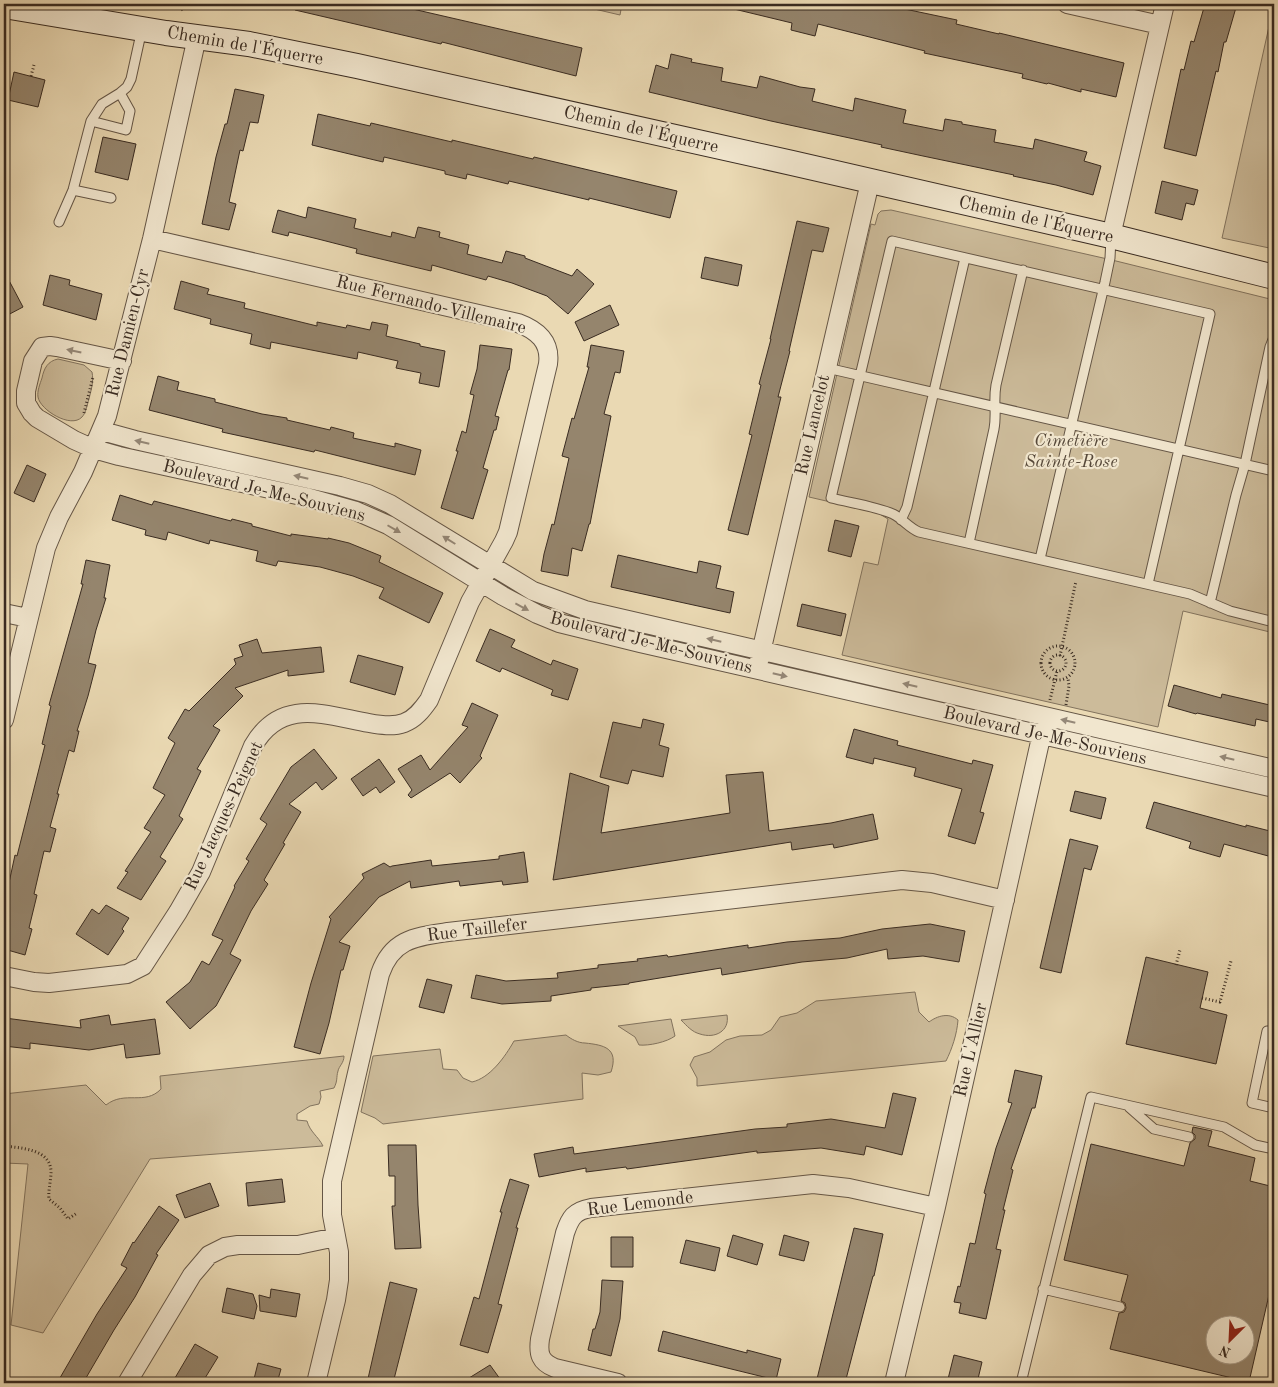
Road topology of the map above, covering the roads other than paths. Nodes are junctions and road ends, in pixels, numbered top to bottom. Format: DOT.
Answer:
graph roads {
  1 [pos="1067,4"];
  2 [pos="1165,4"];
  3 [pos="4,6"];
  4 [pos="1107,8"];
  5 [pos="52,9"];
  6 [pos="1160,25"];
  7 [pos="142,29"];
  8 [pos="197,37"];
  9 [pos="120,93"];
  10 [pos="91,121"];
  11 [pos="870,182"];
  12 [pos="73,190"];
  13 [pos="111,198"];
  14 [pos="59,222"];
  15 [pos="1111,236"];
  16 [pos="152,239"];
  17 [pos="966,258"];
  18 [pos="1023,270"];
  19 [pos="1274,277"];
  20 [pos="1102,289"];
  21 [pos="1274,338"];
  22 [pos="122,361"];
  23 [pos="827,368"];
  24 [pos="860,376"];
  25 [pos="934,392"];
  26 [pos="994,407"];
  27 [pos="1071,424"];
  28 [pos="102,431"];
  29 [pos="94,449"];
  30 [pos="1179,449"];
  31 [pos="1245,464"];
  32 [pos="1274,471"];
  33 [pos="901,520"];
  34 [pos="969,543"];
  35 [pos="1040,559"];
  36 [pos="490,566"];
  37 [pos="480,582"];
  38 [pos="1148,584"];
  39 [pos="1210,603"];
  40 [pos="4,613"];
  41 [pos="28,618"];
  42 [pos="1274,622"];
  43 [pos="762,650"];
  44 [pos="758,669"];
  45 [pos="9,672"];
  46 [pos="1048,710"];
  47 [pos="4,720"];
  48 [pos="1042,735"];
  49 [pos="1274,769"];
  50 [pos="1274,788"];
  51 [pos="1005,900"];
  52 [pos="4,976"];
  53 [pos="1267,1031"];
  54 [pos="1128,1105"];
  55 [pos="1274,1108"];
  56 [pos="1190,1137"];
  57 [pos="1274,1149"];
  58 [pos="936,1207"];
  59 [pos="336,1237"];
  60 [pos="1043,1289"];
  61 [pos="1120,1307"];
  62 [pos="127,1383"];
  63 [pos="316,1383"];
  64 [pos="618,1383"];
  65 [pos="894,1383"];
  66 [pos="1021,1383"];
  1 -- 4 [label="street"];
  2 -- 6 [label="street"];
  3 -- 5 [label="street, Chemin de l'Équerre"];
  4 -- 6 [label="street"];
  5 -- 7 [label="street, Chemin de l'Équerre"];
  6 -- 15 [label="street"];
  7 -- 8 [label="street, Chemin de l'Équerre"];
  7 -- 9 [label="lane"];
  8 -- 11 [label="street, Chemin de l'Équerre"];
  8 -- 16 [label="street, Rue Damien-Cyr"];
  9 -- 10 [label="lane"];
  9 -- 10 [label="lane"];
  10 -- 12 [label="lane"];
  11 -- 15 [label="street, Chemin de l'Équerre"];
  11 -- 23 [label="street, Rue Lancelot"];
  12 -- 13 [label="lane"];
  12 -- 14 [label="lane"];
  15 -- 19 [label="street, Chemin de l'Équerre"];
  15 -- 20 [label="lane"];
  16 -- 22 [label="street, Rue Damien-Cyr"];
  16 -- 36 [label="street, Rue Fernando-Villemaire"];
  17 -- 18 [label="lane"];
  17 -- 24 [label="lane"];
  17 -- 25 [label="lane"];
  18 -- 20 [label="lane"];
  18 -- 26 [label="lane"];
  20 -- 27 [label="lane"];
  20 -- 30 [label="lane"];
  21 -- 31 [label="lane"];
  22 -- 28 [label="street, Rue Damien-Cyr"];
  22 -- 29 [label="street, Boulevard Je-Me-Souviens, one-way"];
  23 -- 24 [label="lane"];
  23 -- 43 [label="street, Rue Lancelot"];
  24 -- 25 [label="lane"];
  24 -- 33 [label="lane"];
  25 -- 26 [label="lane"];
  25 -- 33 [label="lane"];
  26 -- 27 [label="lane"];
  26 -- 34 [label="lane"];
  27 -- 30 [label="lane"];
  27 -- 35 [label="lane"];
  28 -- 29 [label="street, Rue Damien-Cyr"];
  36 -- 28 [label="street, Boulevard Je-Me-Souviens, one-way"];
  29 -- 37 [label="street, Boulevard Je-Me-Souviens, one-way"];
  29 -- 41 [label="street, Rue Damien-Cyr"];
  30 -- 31 [label="lane"];
  30 -- 38 [label="lane"];
  31 -- 32 [label="lane"];
  31 -- 39 [label="lane"];
  33 -- 34 [label="lane"];
  34 -- 35 [label="lane"];
  35 -- 38 [label="lane"];
  36 -- 37 [label="street, Rue Fernando-Villemaire"];
  43 -- 36 [label="street, Boulevard Je-Me-Souviens, one-way"];
  37 -- 44 [label="street, Boulevard Je-Me-Souviens, one-way"];
  37 -- 52 [label="street, Rue Jacques-Peignet"];
  38 -- 39 [label="lane"];
  39 -- 42 [label="lane"];
  40 -- 41 [label="street"];
  41 -- 45 [label="street, Rue Damien-Cyr"];
  43 -- 44 [label="street, Rue Lancelot"];
  46 -- 43 [label="street, Boulevard Je-Me-Souviens, one-way"];
  44 -- 48 [label="street, Boulevard Je-Me-Souviens, one-way"];
  45 -- 47 [label="street, Rue Damien-Cyr"];
  46 -- 48 [label="street, Rue L'Allier"];
  49 -- 46 [label="street, Boulevard Je-Me-Souviens, one-way"];
  48 -- 50 [label="street, Boulevard Je-Me-Souviens"];
  48 -- 51 [label="street, Rue L'Allier"];
  51 -- 58 [label="street, Rue L'Allier"];
  51 -- 59 [label="street, Rue Taillefer"];
  53 -- 55 [label="lane"];
  54 -- 56 [label="lane"];
  54 -- 57 [label="lane"];
  54 -- 60 [label="lane"];
  58 -- 64 [label="street, Rue Lemonde"];
  58 -- 65 [label="street, Rue L'Allier"];
  59 -- 62 [label="street"];
  59 -- 63 [label="street, Rue Taillefer"];
  60 -- 61 [label="lane"];
  60 -- 66 [label="lane"];
}
